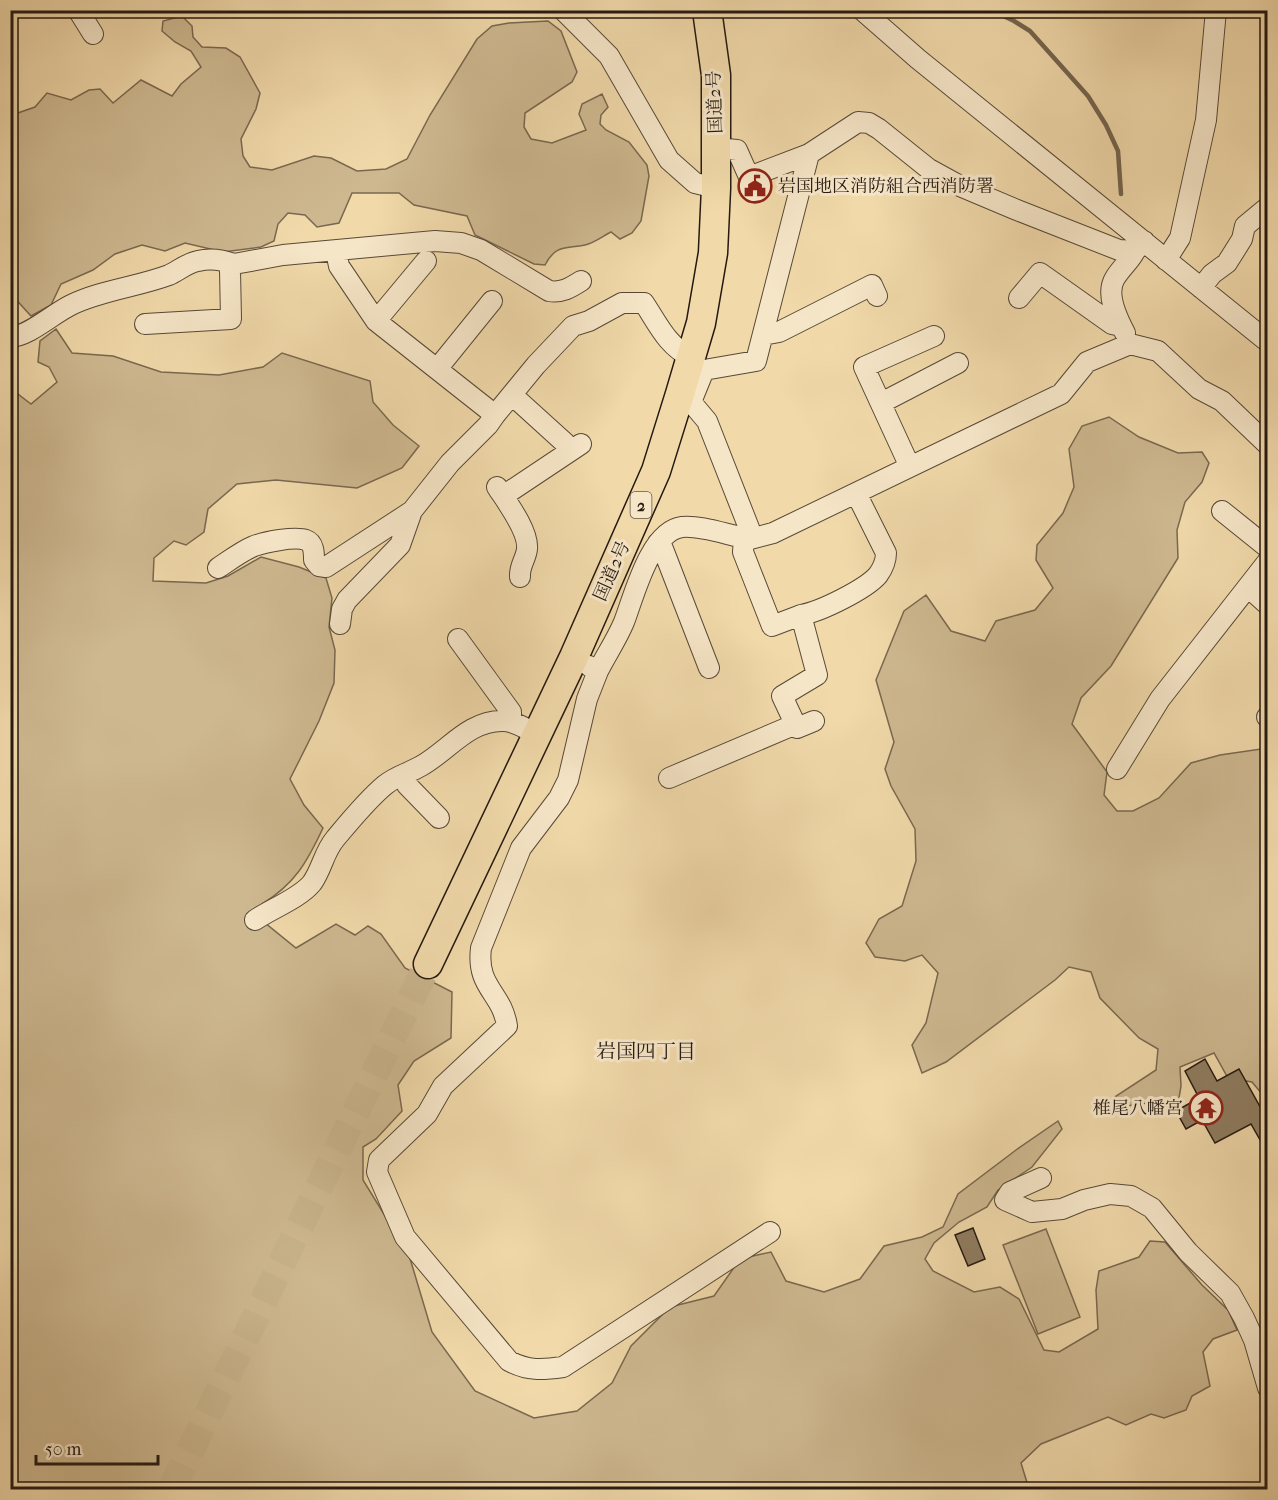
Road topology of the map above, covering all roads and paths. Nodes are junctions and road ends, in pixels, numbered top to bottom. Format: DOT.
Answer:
graph roads {
  1 [pos="78,10"];
  2 [pos="563,10"];
  3 [pos="707,10"];
  4 [pos="862,10"];
  5 [pos="1216,10"];
  6 [pos="93,34"];
  7 [pos="716,148"];
  8 [pos="809,154"];
  9 [pos="716,188"];
  10 [pos="1268,207"];
  11 [pos="1140,246"];
  12 [pos="336,252"];
  13 [pos="1166,260"];
  14 [pos="426,261"];
  15 [pos="234,264"];
  16 [pos="581,281"];
  17 [pos="1201,288"];
  18 [pos="877,296"];
  19 [pos="1019,298"];
  20 [pos="492,301"];
  21 [pos="376,321"];
  22 [pos="145,324"];
  23 [pos="763,335"];
  24 [pos="1126,335"];
  25 [pos="934,336"];
  26 [pos="10,337"];
  27 [pos="1268,342"];
  28 [pos="691,357"];
  29 [pos="958,363"];
  30 [pos="436,369"];
  31 [pos="512,395"];
  32 [pos="686,398"];
  33 [pos="881,403"];
  34 [pos="495,415"];
  35 [pos="1268,445"];
  36 [pos="910,466"];
  37 [pos="856,493"];
  38 [pos="412,511"];
  39 [pos="1222,511"];
  40 [pos="747,538"];
  41 [pos="658,543"];
  42 [pos="1268,548"];
  43 [pos="1268,561"];
  44 [pos="218,567"];
  45 [pos="520,577"];
  46 [pos="1248,587"];
  47 [pos="1268,605"];
  48 [pos="801,615"];
  49 [pos="340,624"];
  50 [pos="458,639"];
  51 [pos="586,664"];
  52 [pos="709,668"];
  53 [pos="511,722"];
  54 [pos="537,735"];
  55 [pos="1117,769"];
  56 [pos="403,775"];
  57 [pos="669,778"];
  58 [pos="439,818"];
  59 [pos="255,920"];
  60 [pos="428,964"];
  61 [pos="1041,1178"];
  62 [pos="770,1233"];
  63 [pos="1268,1388"];
  1 -- 6 [label="street"];
  2 -- 9 [label="street"];
  3 -- 7 [label="highway, 国道2号 / 2"];
  4 -- 11 [label="street"];
  5 -- 13 [label="street"];
  7 -- 8 [label="street"];
  7 -- 9 [label="highway, 国道2号 / 2"];
  8 -- 11 [label="street"];
  8 -- 23 [label="street"];
  9 -- 28 [label="highway, 国道2号 / 2"];
  10 -- 17 [label="street"];
  11 -- 13 [label="street"];
  11 -- 24 [label="street"];
  12 -- 15 [label="street"];
  12 -- 16 [label="street"];
  12 -- 21 [label="street"];
  13 -- 17 [label="street"];
  14 -- 21 [label="street"];
  15 -- 22 [label="street"];
  15 -- 26 [label="street"];
  17 -- 27 [label="street"];
  18 -- 23 [label="street"];
  19 -- 24 [label="street"];
  20 -- 30 [label="street"];
  21 -- 30 [label="street"];
  23 -- 32 [label="street"];
  24 -- 35 [label="street"];
  24 -- 36 [label="street"];
  25 -- 33 [label="street"];
  28 -- 31 [label="street"];
  28 -- 32 [label="highway, 国道2号 / 2"];
  29 -- 33 [label="street"];
  30 -- 34 [label="street"];
  31 -- 34 [label="street"];
  31 -- 45 [label="street"];
  32 -- 40 [label="street"];
  32 -- 51 [label="highway, 国道2号 / 2"];
  33 -- 36 [label="street"];
  34 -- 38 [label="street"];
  36 -- 37 [label="street"];
  37 -- 40 [label="street"];
  37 -- 48 [label="street"];
  38 -- 44 [label="street"];
  38 -- 49 [label="street"];
  39 -- 42 [label="street"];
  40 -- 41 [label="street"];
  40 -- 48 [label="street"];
  41 -- 51 [label="street"];
  41 -- 52 [label="street"];
  43 -- 46 [label="street"];
  46 -- 47 [label="street"];
  46 -- 55 [label="street"];
  48 -- 57 [label="street"];
  50 -- 53 [label="street"];
  51 -- 54 [label="highway, 国道2号 / 2"];
  51 -- 62 [label="street"];
  53 -- 54 [label="street"];
  53 -- 56 [label="street"];
  54 -- 60 [label="highway, 国道2号 / 2"];
  56 -- 58 [label="street"];
  56 -- 59 [label="street"];
  61 -- 63 [label="street"];
}
